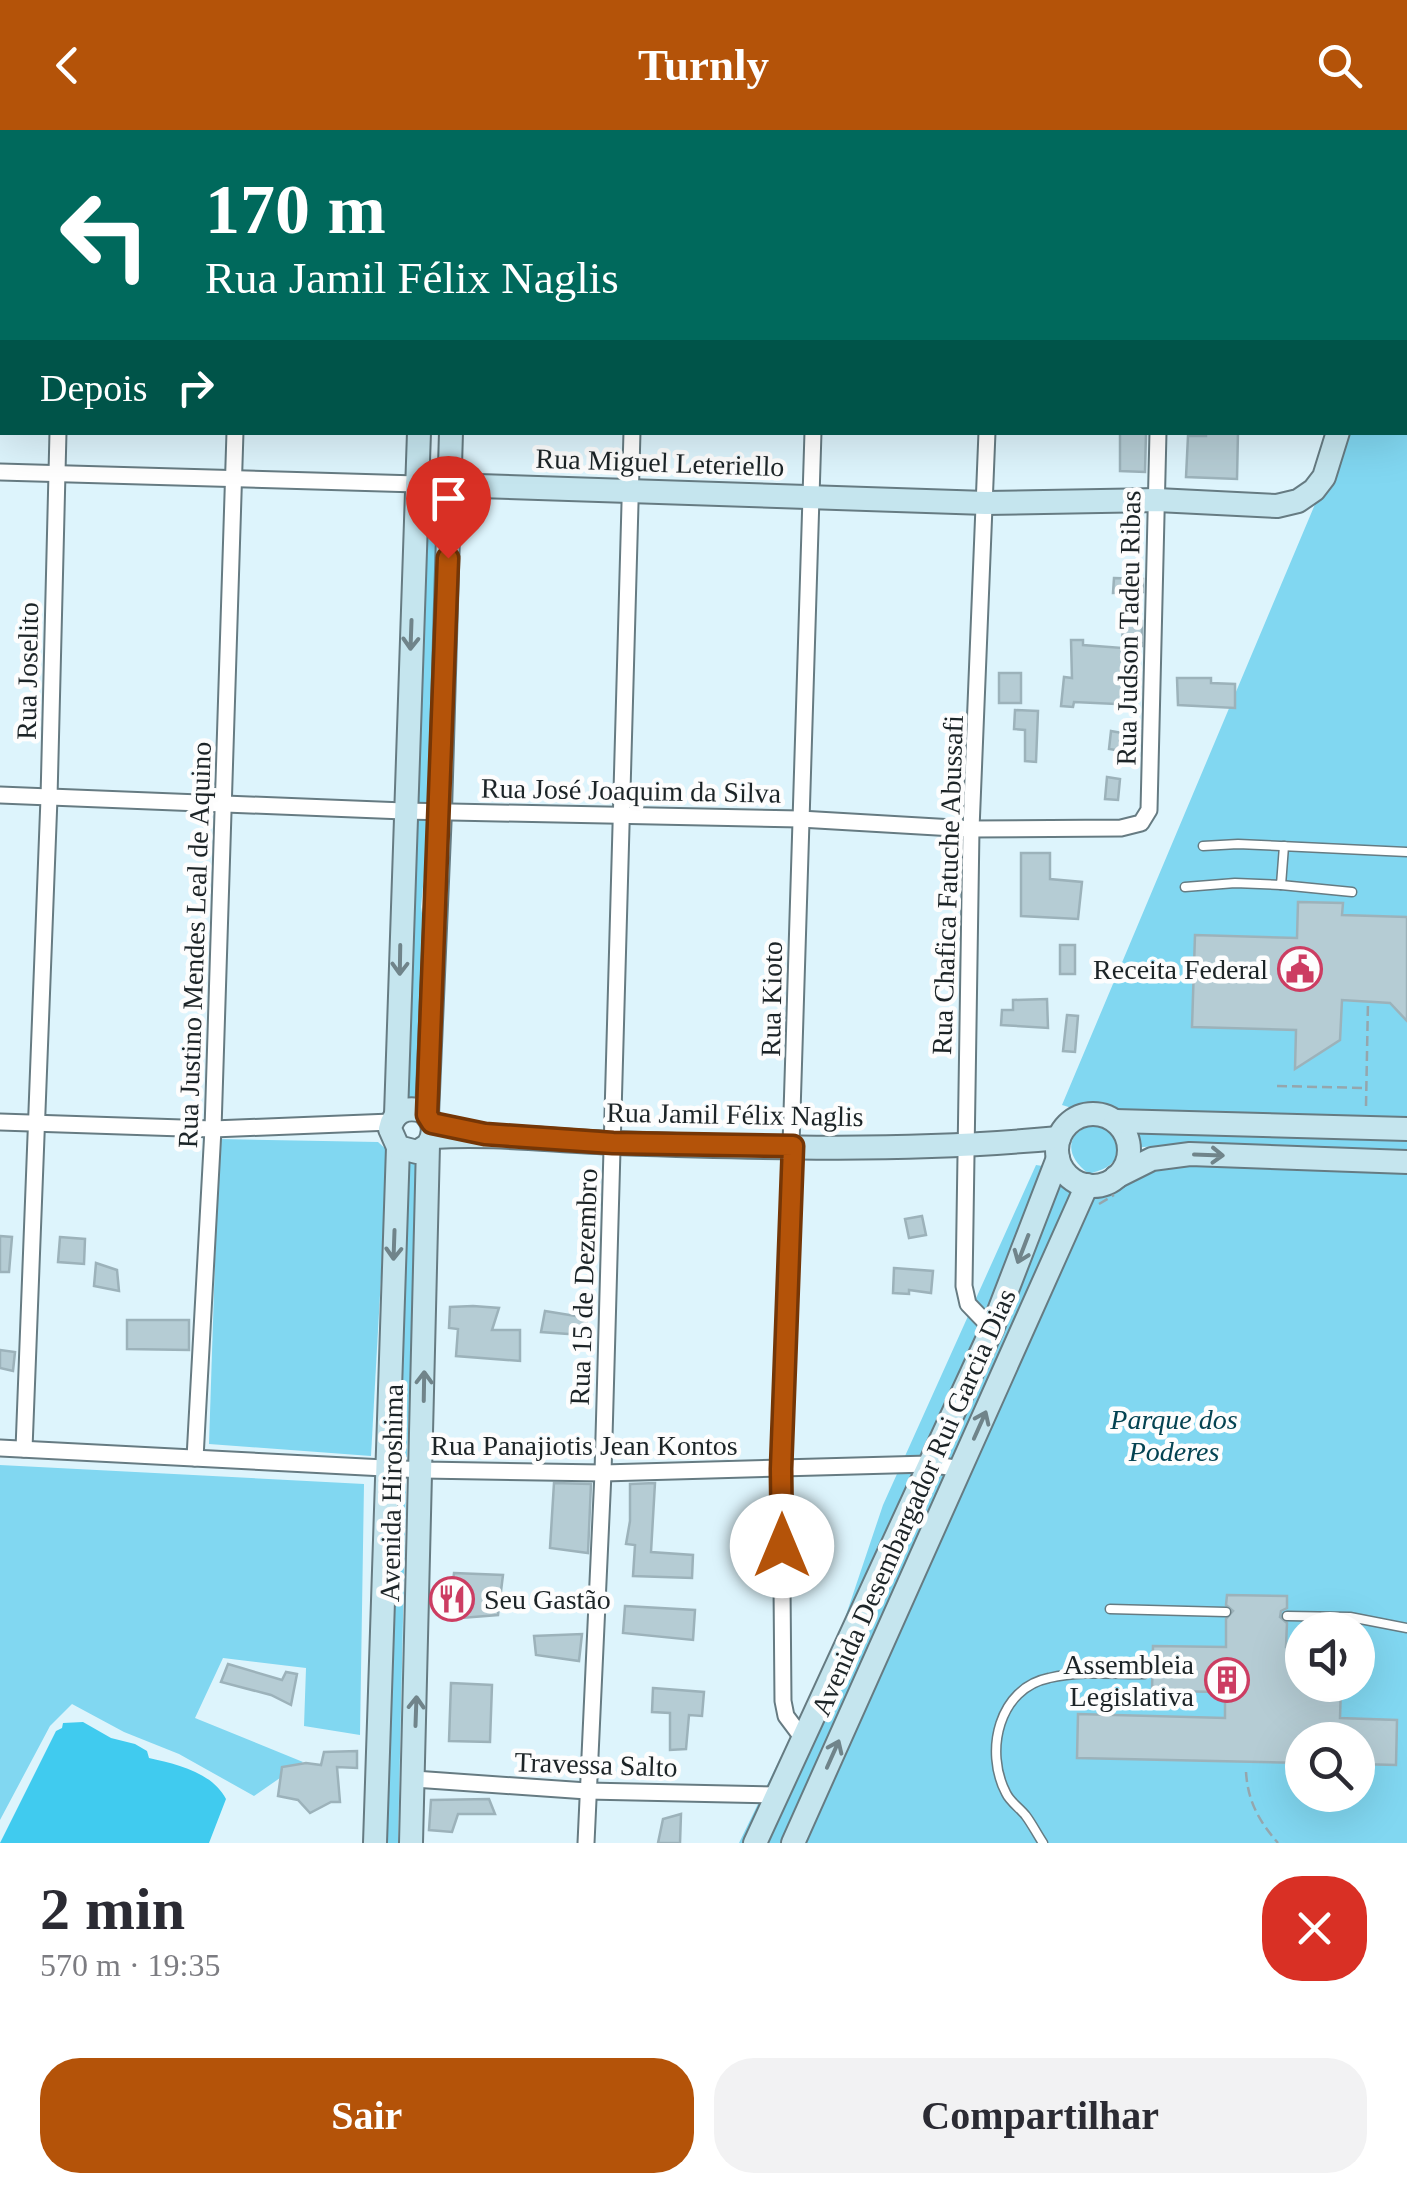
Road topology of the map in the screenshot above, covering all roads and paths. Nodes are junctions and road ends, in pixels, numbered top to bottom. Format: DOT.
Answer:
graph roads {
  1 [pos="58,435"];
  2 [pos="235,435"];
  3 [pos="419,435"];
  4 [pos="451,435"];
  5 [pos="632,435"];
  6 [pos="813,435"];
  7 [pos="987,435"];
  8 [pos="1158,435"];
  9 [pos="1337,435"];
  10 [pos="0,472"];
  11 [pos="56,475"];
  12 [pos="233,480"];
  13 [pos="417,484"];
  14 [pos="450,485"];
  15 [pos="631,492"];
  16 [pos="811,497"];
  17 [pos="1157,500"];
  18 [pos="986,502"];
  19 [pos="0,795"];
  20 [pos="49,798"];
  21 [pos="226,804"];
  22 [pos="404,811"];
  23 [pos="440,811"];
  24 [pos="624,813"];
  25 [pos="800,819"];
  26 [pos="1141,823"];
  27 [pos="971,829"];
  28 [pos="1203,846"];
  29 [pos="1284,846"];
  30 [pos="1407,852"];
  31 [pos="1281,885"];
  32 [pos="1185,887"];
  33 [pos="1352,892"];
  34 [pos="1368,1002"];
  35 [pos="1277,1086"];
  36 [pos="1366,1088"];
  37 [pos="1114,1121"];
  38 [pos="0,1122"];
  39 [pos="38,1123"];
  40 [pos="1365,1128"];
  41 [pos="213,1129"];
  42 [pos="1407,1129"];
  43 [pos="394,1130"];
  44 [pos="430,1130"];
  45 [pos="613,1143"];
  46 [pos="975,1145"];
  47 [pos="793,1146"];
  48 [pos="1058,1151"];
  49 [pos="1407,1162"];
  50 [pos="1116,1177"];
  51 [pos="1087,1185"];
  52 [pos="992,1329"];
  53 [pos="0,1448"];
  54 [pos="24,1449"];
  55 [pos="195,1458"];
  56 [pos="929,1464"];
  57 [pos="385,1468"];
  58 [pos="781,1469"];
  59 [pos="961,1469"];
  60 [pos="422,1470"];
  61 [pos="602,1473"];
  62 [pos="1110,1609"];
  63 [pos="1226,1612"];
  64 [pos="1375,1622"];
  65 [pos="1407,1628"];
  66 [pos="1144,1674"];
  67 [pos="804,1740"];
  68 [pos="1246,1772"];
  69 [pos="414,1779"];
  70 [pos="587,1791"];
  71 [pos="777,1795"];
  72 [pos="376,1843"];
  73 [pos="411,1843"];
  74 [pos="586,1843"];
  75 [pos="755,1843"];
  76 [pos="793,1843"];
  77 [pos="1043,1843"];
  78 [pos="1278,1843"];
  1 -- 11 [label="street, Rua Joselito"];
  2 -- 12 [label="street, Rua Justino Mendes Leal de Aquino"];
  3 -- 13 [label="main road, Avenida Hiroshima"];
  4 -- 14 [label="main road, Avenida Hiroshima"];
  5 -- 15 [label="street, Rua 15 de Dezembro"];
  6 -- 16 [label="street, Rua Kioto"];
  7 -- 18 [label="street, Rua Chafica Fatuche Abussafi"];
  8 -- 17 [label="street, Rua Judson Tadeu Ribas"];
  9 -- 17 [label="main road, Rua Miguel Leteriello"];
  10 -- 11 [label="street, Rua Miguel Leteriello"];
  11 -- 12 [label="street, Rua Miguel Leteriello"];
  11 -- 20 [label="street, Rua Joselito"];
  12 -- 13 [label="street, Rua Miguel Leteriello"];
  12 -- 21 [label="street, Rua Justino Mendes Leal de Aquino"];
  13 -- 14 [label="main road, Rua Miguel Leteriello"];
  13 -- 22 [label="main road, Avenida Hiroshima, one-way"];
  14 -- 15 [label="main road, Rua Miguel Leteriello"];
  14 -- 23 [label="main road, Avenida Hiroshima"];
  15 -- 16 [label="main road, Rua Miguel Leteriello"];
  15 -- 24 [label="street, Rua 15 de Dezembro"];
  16 -- 18 [label="main road, Rua Miguel Leteriello"];
  16 -- 25 [label="street, Rua Kioto"];
  17 -- 18 [label="main road, Rua Miguel Leteriello"];
  17 -- 26 [label="street, Rua Judson Tadeu Ribas"];
  18 -- 27 [label="street, Rua Chafica Fatuche Abussafi"];
  19 -- 20 [label="street, Rua José Joaquim da Silva"];
  20 -- 21 [label="street, Rua José Joaquim da Silva"];
  20 -- 39 [label="street, Rua Joselito"];
  21 -- 22 [label="street, Rua José Joaquim da Silva"];
  21 -- 41 [label="street, Rua Justino Mendes Leal de Aquino"];
  22 -- 23 [label="street, Rua José Joaquim da Silva"];
  22 -- 43 [label="main road, Avenida Hiroshima, one-way"];
  23 -- 24 [label="street, Rua José Joaquim da Silva"];
  23 -- 44 [label="main road, Avenida Hiroshima"];
  24 -- 25 [label="street, Rua José Joaquim da Silva"];
  24 -- 45 [label="street, Rua 15 de Dezembro"];
  25 -- 27 [label="street, Rua José Joaquim da Silva"];
  25 -- 47 [label="street, Rua Kioto"];
  26 -- 27 [label="street, Rua José Joaquim da Silva"];
  27 -- 46 [label="street, Rua Chafica Fatuche Abussafi"];
  28 -- 29 [label="lane"];
  29 -- 30 [label="lane"];
  29 -- 31 [label="lane"];
  31 -- 32 [label="lane"];
  31 -- 33 [label="lane"];
  34 -- 36 [label="path"];
  35 -- 36 [label="path"];
  36 -- 40 [label="path"];
  37 -- 40 [label="main road"];
  37 -- 48 [label="main road"];
  37 -- 50 [label="main road"];
  38 -- 39 [label="street"];
  39 -- 41 [label="street"];
  39 -- 54 [label="street, Rua Joselito"];
  40 -- 42 [label="main road"];
  41 -- 43 [label="street"];
  41 -- 55 [label="street, Rua Justino Mendes Leal de Aquino"];
  43 -- 44 [label="main road"];
  43 -- 44 [label="main road"];
  43 -- 57 [label="main road, Avenida Hiroshima, one-way"];
  44 -- 45 [label="main road, Rua Jamil Félix Naglis"];
  60 -- 44 [label="main road, Avenida Hiroshima, one-way"];
  45 -- 47 [label="main road, Rua Jamil Félix Naglis"];
  45 -- 61 [label="street, Rua 15 de Dezembro"];
  46 -- 47 [label="main road, Rua Jamil Félix Naglis"];
  46 -- 48 [label="main road, Rua Jamil Félix Naglis"];
  46 -- 52 [label="street, Rua Chafica Fatuche Abussafi"];
  47 -- 58 [label="street, Rua Kioto"];
  48 -- 51 [label="main road"];
  48 -- 52 [label="main road, Avenida Desembargador Rui Garcia Dias, one-way"];
  50 -- 49 [label="main road, one-way"];
  50 -- 51 [label="main road"];
  59 -- 51 [label="main road, Avenida Desembargador Rui Garcia Dias, one-way"];
  52 -- 56 [label="main road, Avenida Desembargador Rui Garcia Dias"];
  53 -- 54 [label="street, Rua Panajiotis Jean Kontos"];
  54 -- 55 [label="street, Rua Panajiotis Jean Kontos"];
  55 -- 57 [label="street, Rua Panajiotis Jean Kontos"];
  56 -- 58 [label="street, Rua Panajiotis Jean Kontos"];
  56 -- 59 [label="street, Rua Panajiotis Jean Kontos"];
  56 -- 67 [label="main road, Avenida Desembargador Rui Garcia Dias"];
  57 -- 60 [label="street, Rua Panajiotis Jean Kontos"];
  57 -- 72 [label="main road, Avenida Hiroshima"];
  58 -- 61 [label="street, Rua Panajiotis Jean Kontos"];
  58 -- 67 [label="street, Rua Kioto"];
  76 -- 59 [label="main road, Avenida Desembargador Rui Garcia Dias, one-way"];
  60 -- 61 [label="street, Rua Panajiotis Jean Kontos"];
  69 -- 60 [label="main road, Avenida Hiroshima, one-way"];
  61 -- 70 [label="street, Rua 15 de Dezembro"];
  62 -- 63 [label="lane"];
  64 -- 65 [label="lane"];
  66 -- 77 [label="lane"];
  67 -- 71 [label="main road, Avenida Desembargador Rui Garcia Dias"];
  68 -- 78 [label="path"];
  69 -- 70 [label="street, Travessa Salto"];
  69 -- 73 [label="main road, Avenida Hiroshima"];
  70 -- 71 [label="street, Travessa Salto"];
  70 -- 74 [label="street, Rua 15 de Dezembro"];
  71 -- 75 [label="main road, Avenida Desembargador Rui Garcia Dias"];
}
